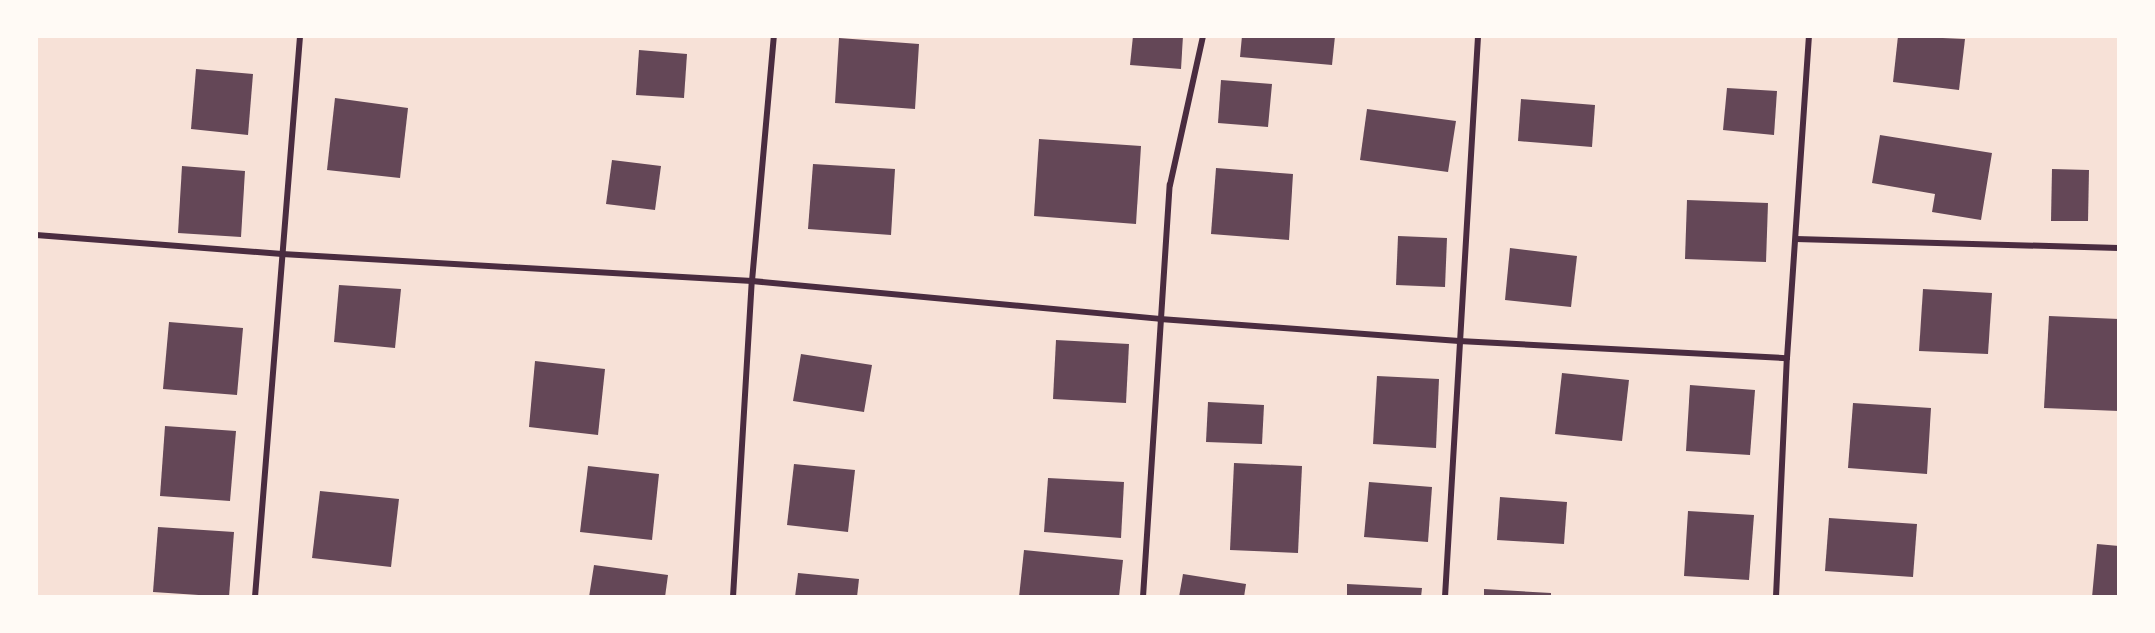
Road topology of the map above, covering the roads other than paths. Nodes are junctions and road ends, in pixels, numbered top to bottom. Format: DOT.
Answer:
graph roads {
  1 [pos="300,36"];
  2 [pos="774,36"];
  3 [pos="1203,36"];
  4 [pos="1478,36"];
  5 [pos="1809,36"];
  6 [pos="36,235"];
  7 [pos="1796,239"];
  8 [pos="2119,248"];
  9 [pos="282,254"];
  10 [pos="752,281"];
  11 [pos="1160,319"];
  12 [pos="1459,341"];
  13 [pos="1787,358"];
  14 [pos="255,597"];
  15 [pos="734,597"];
  16 [pos="1143,597"];
  17 [pos="1445,597"];
  18 [pos="1776,597"];
  1 -- 9 [label="street"];
  2 -- 10 [label="street"];
  3 -- 11 [label="street"];
  4 -- 12 [label="street"];
  5 -- 7 [label="street"];
  6 -- 9 [label="street"];
  7 -- 8 [label="street"];
  7 -- 13 [label="street"];
  9 -- 10 [label="street"];
  9 -- 14 [label="street"];
  10 -- 11 [label="street"];
  10 -- 15 [label="street"];
  11 -- 12 [label="street"];
  11 -- 16 [label="street"];
  12 -- 13 [label="street"];
  12 -- 17 [label="street"];
  13 -- 18 [label="street"];
}
